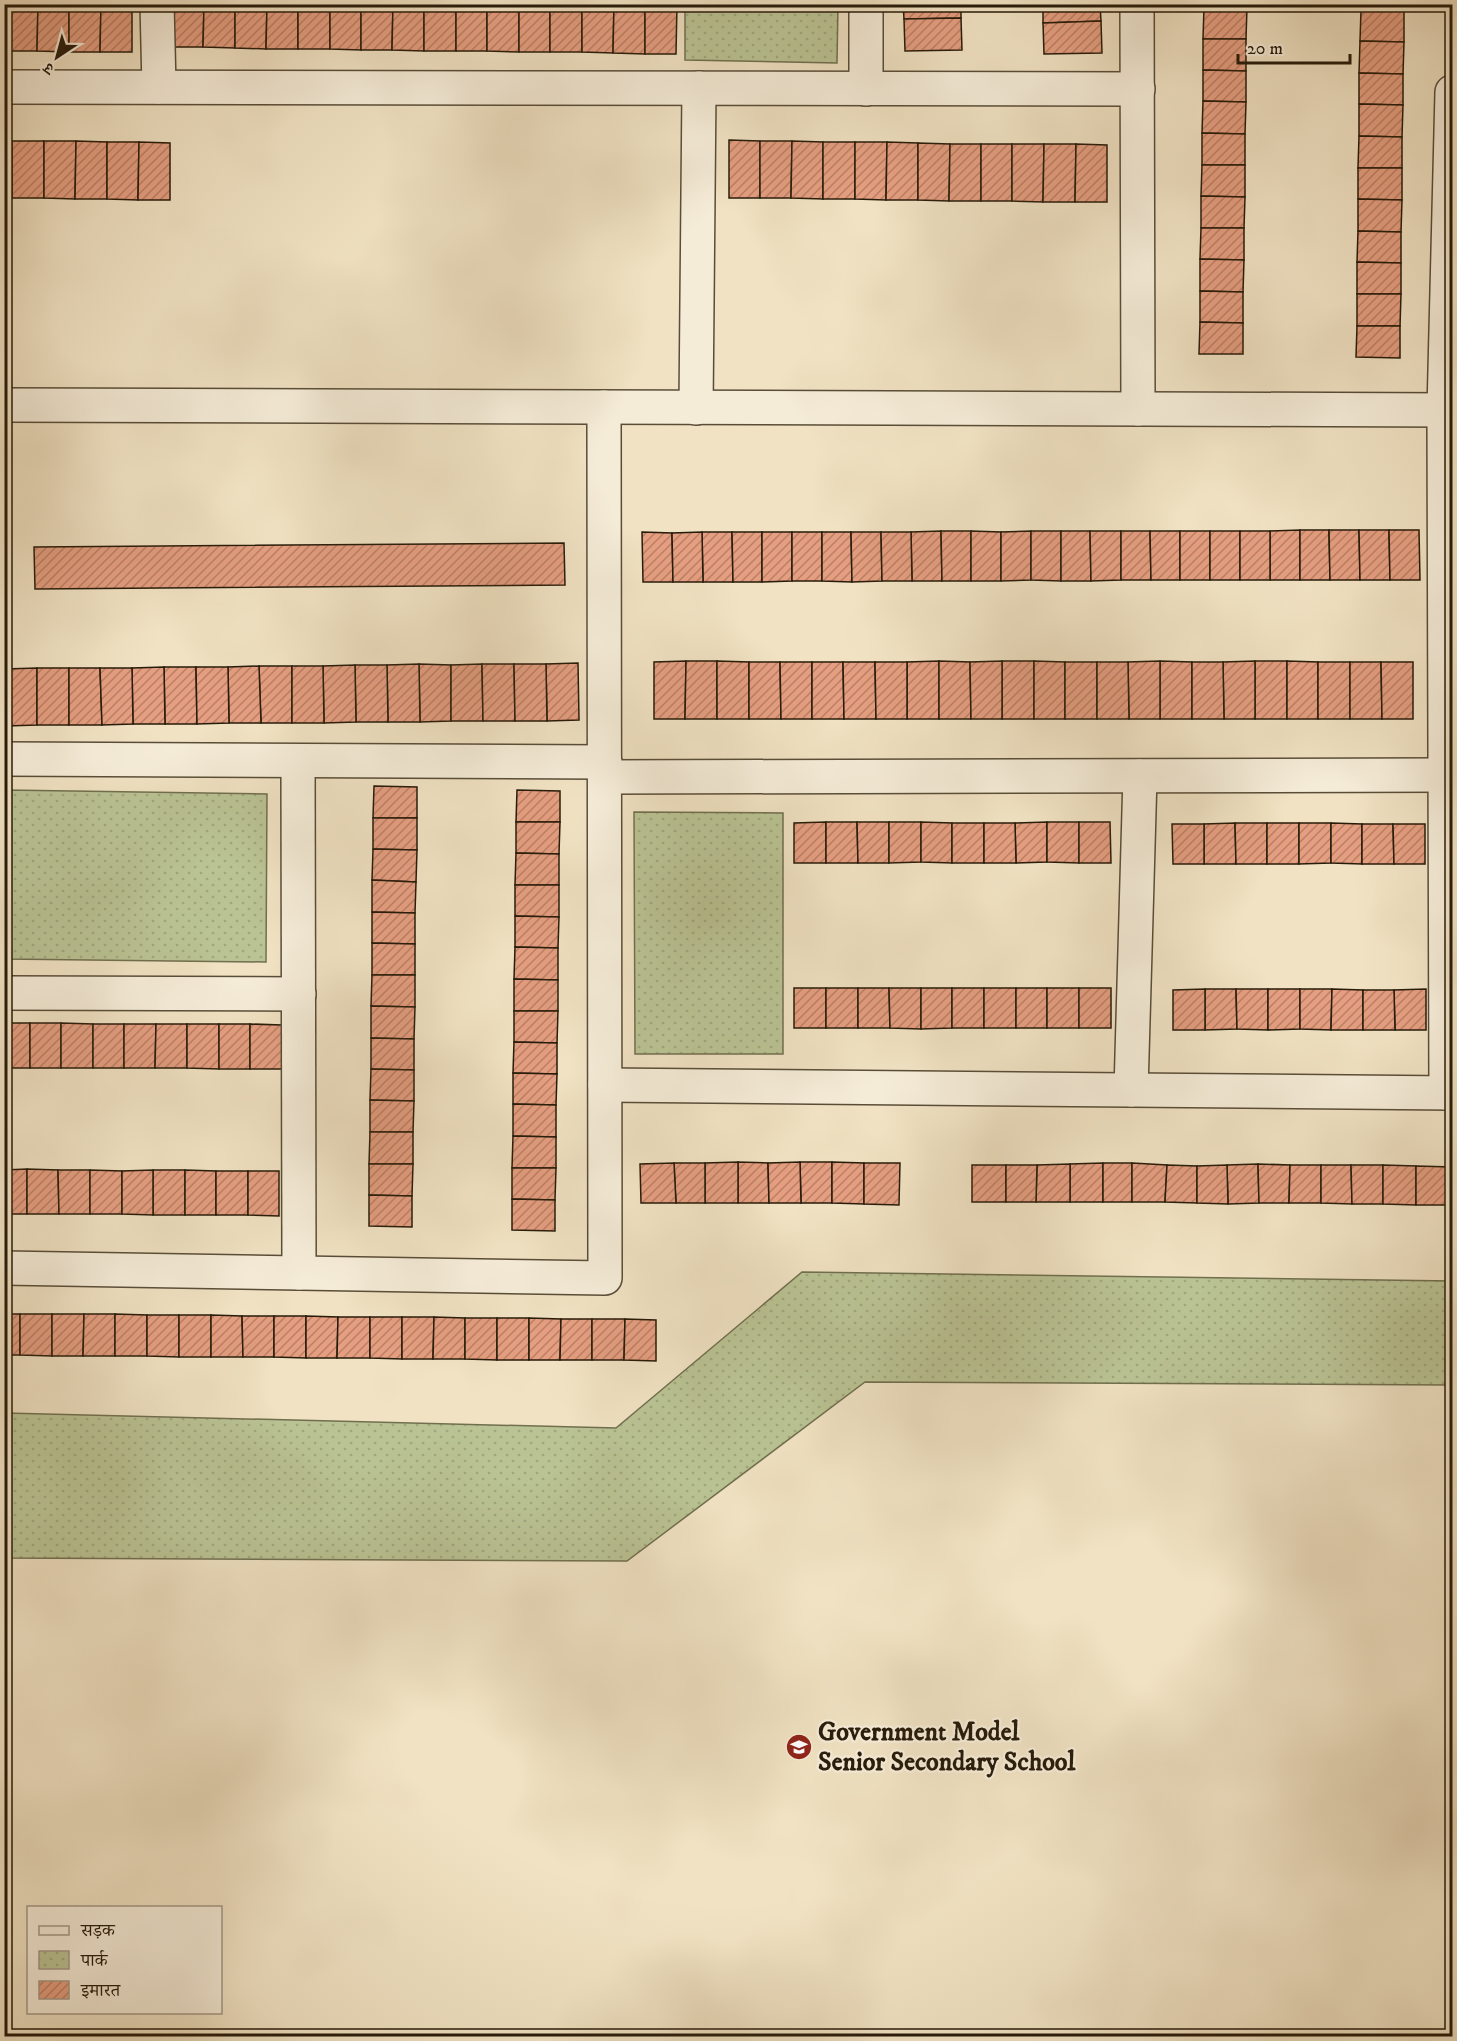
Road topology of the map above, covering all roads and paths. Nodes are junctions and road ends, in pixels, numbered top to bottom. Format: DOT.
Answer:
graph roads {
  1 [pos="157,4"];
  2 [pos="866,4"];
  3 [pos="1137,4"];
  4 [pos="4,87"];
  5 [pos="159,87"];
  6 [pos="699,88"];
  7 [pos="866,89"];
  8 [pos="1138,89"];
  9 [pos="1452,92"];
  10 [pos="4,405"];
  11 [pos="604,407"];
  12 [pos="696,408"];
  13 [pos="1138,409"];
  14 [pos="1448,410"];
  15 [pos="4,759"];
  16 [pos="298,761"];
  17 [pos="605,769"];
  18 [pos="1445,775"];
  19 [pos="1140,776"];
  20 [pos="4,993"];
  21 [pos="298,994"];
  22 [pos="605,1085"];
  23 [pos="1131,1090"];
  24 [pos="1449,1093"];
  25 [pos="4,1268"];
  26 [pos="299,1273"];
  1 -- 5 [label="street"];
  2 -- 7 [label="street"];
  3 -- 8 [label="street"];
  4 -- 5 [label="street"];
  5 -- 6 [label="street"];
  6 -- 7 [label="street"];
  6 -- 12 [label="street"];
  7 -- 8 [label="street"];
  8 -- 13 [label="street"];
  9 -- 14 [label="street"];
  10 -- 11 [label="street"];
  11 -- 12 [label="street"];
  11 -- 17 [label="street"];
  12 -- 13 [label="street"];
  13 -- 14 [label="street"];
  14 -- 18 [label="street"];
  15 -- 16 [label="street"];
  16 -- 17 [label="street"];
  16 -- 21 [label="street"];
  17 -- 19 [label="street"];
  17 -- 22 [label="street"];
  18 -- 19 [label="street"];
  18 -- 24 [label="street"];
  19 -- 23 [label="street"];
  20 -- 21 [label="street"];
  21 -- 26 [label="street"];
  22 -- 23 [label="street"];
  22 -- 26 [label="street"];
  23 -- 24 [label="street"];
  25 -- 26 [label="street"];
}
